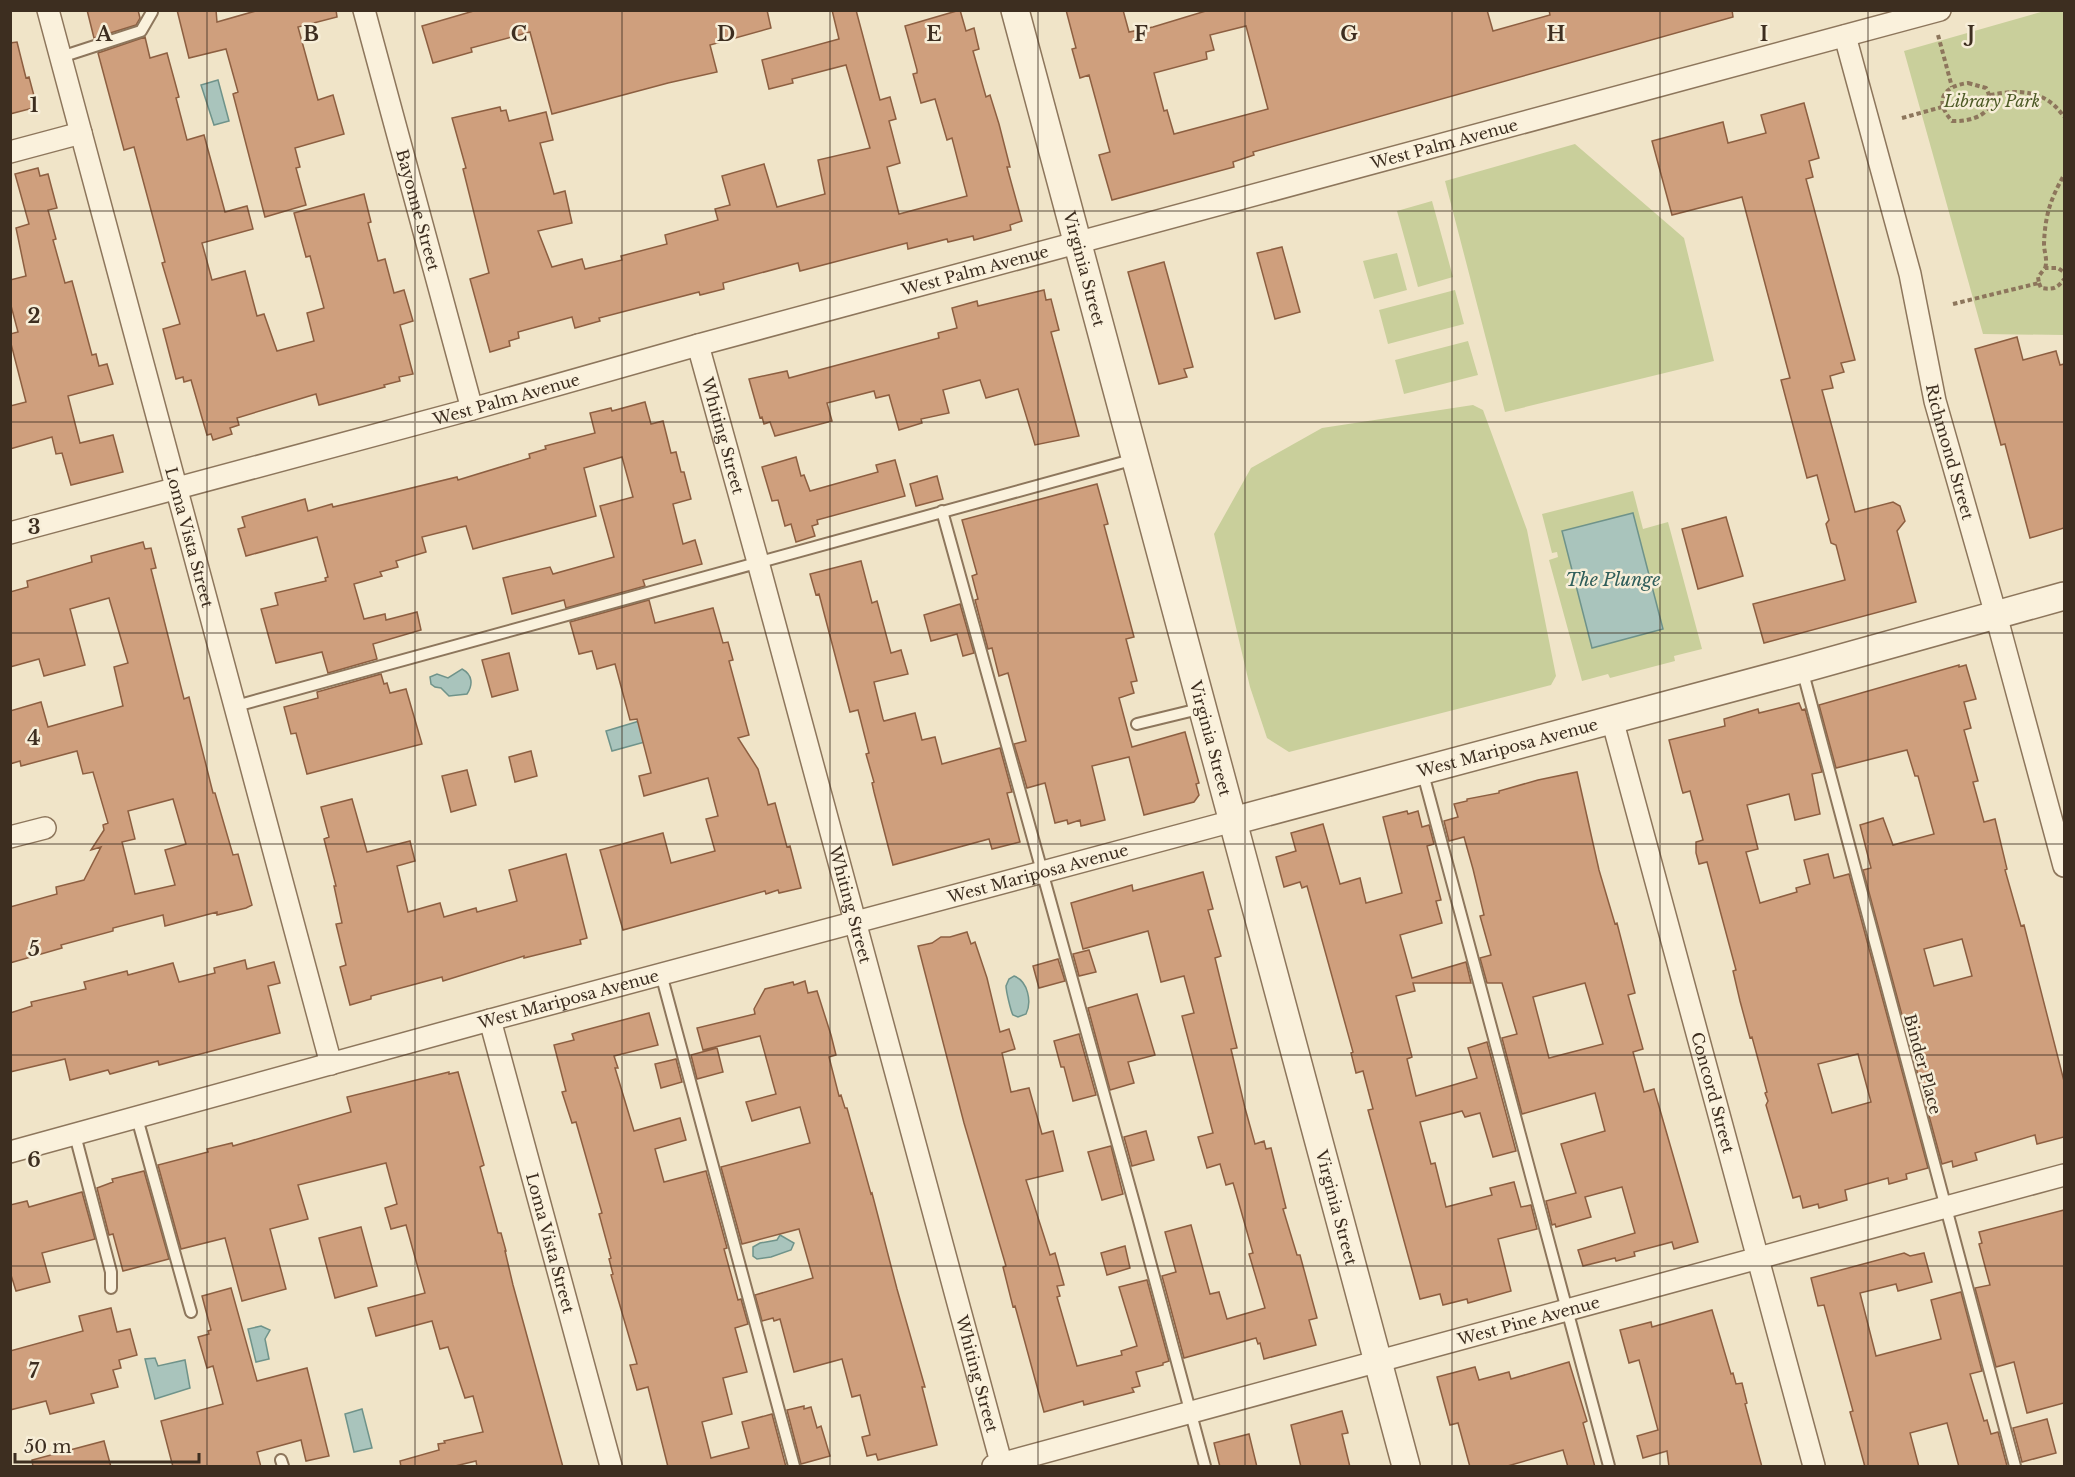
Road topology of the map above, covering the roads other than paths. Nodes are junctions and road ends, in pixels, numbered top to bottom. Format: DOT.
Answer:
graph roads {
  1 [pos="48,10"];
  2 [pos="364,10"];
  3 [pos="1015,10"];
  4 [pos="1940,10"];
  5 [pos="152,12"];
  6 [pos="1845,36"];
  7 [pos="61,57"];
  8 [pos="81,133"];
  9 [pos="10,152"];
  10 [pos="1076,243"];
  11 [pos="698,345"];
  12 [pos="472,409"];
  13 [pos="1136,459"];
  14 [pos="176,489"];
  15 [pos="942,512"];
  16 [pos="10,533"];
  17 [pos="758,562"];
  18 [pos="2064,596"];
  19 [pos="1996,615"];
  20 [pos="1802,669"];
  21 [pos="236,706"];
  22 [pos="1203,708"];
  23 [pos="1612,719"];
  24 [pos="1137,724"];
  25 [pos="1422,770"];
  26 [pos="1233,821"];
  27 [pos="45,828"];
  28 [pos="10,837"];
  29 [pos="2064,866"];
  30 [pos="1043,872"];
  31 [pos="854,923"];
  32 [pos="661,974"];
  33 [pos="490,1020"];
  34 [pos="332,1064"];
  35 [pos="137,1118"];
  36 [pos="75,1135"];
  37 [pos="10,1152"];
  38 [pos="2064,1175"];
  39 [pos="1946,1207"];
  40 [pos="1758,1258"];
  41 [pos="111,1288"];
  42 [pos="1566,1311"];
  43 [pos="191,1312"];
  44 [pos="1378,1361"];
  45 [pos="1190,1412"];
  46 [pos="998,1466"];
  47 [pos="611,1467"];
  48 [pos="794,1467"];
  49 [pos="1205,1467"];
  50 [pos="1406,1467"];
  51 [pos="1609,1467"];
  52 [pos="1814,1467"];
  53 [pos="2015,1467"];
  1 -- 7 [label="street, Loma Vista Street"];
  2 -- 12 [label="street, Bayonne Street"];
  3 -- 10 [label="street, Virginia Street"];
  4 -- 6 [label="street, West Palm Avenue"];
  5 -- 7 [label="lane"];
  6 -- 10 [label="street, West Palm Avenue"];
  6 -- 19 [label="street, Richmond Street"];
  7 -- 8 [label="street, Loma Vista Street"];
  8 -- 9 [label="street"];
  8 -- 14 [label="street, Loma Vista Street"];
  10 -- 11 [label="street, West Palm Avenue"];
  10 -- 13 [label="street, Virginia Street"];
  11 -- 12 [label="street, West Palm Avenue"];
  11 -- 17 [label="street, Whiting Street"];
  12 -- 14 [label="street, West Palm Avenue"];
  13 -- 15 [label="lane"];
  13 -- 22 [label="street, Virginia Street"];
  14 -- 16 [label="street, West Palm Avenue"];
  14 -- 21 [label="street, Loma Vista Street"];
  15 -- 17 [label="lane"];
  15 -- 30 [label="lane"];
  17 -- 21 [label="lane"];
  17 -- 31 [label="street, Whiting Street"];
  18 -- 19 [label="street, West Mariposa Avenue"];
  19 -- 20 [label="street, West Mariposa Avenue"];
  19 -- 29 [label="street, Richmond Street"];
  20 -- 23 [label="street, West Mariposa Avenue"];
  20 -- 39 [label="lane, Binder Place"];
  21 -- 34 [label="street, Loma Vista Street"];
  22 -- 24 [label="lane"];
  22 -- 26 [label="street, Virginia Street"];
  23 -- 25 [label="street, West Mariposa Avenue"];
  23 -- 40 [label="street, Concord Street"];
  25 -- 26 [label="street, West Mariposa Avenue"];
  25 -- 42 [label="lane"];
  26 -- 30 [label="street, West Mariposa Avenue"];
  26 -- 44 [label="street, Virginia Street"];
  27 -- 28 [label="street"];
  30 -- 31 [label="street, West Mariposa Avenue"];
  30 -- 45 [label="lane"];
  31 -- 32 [label="street, West Mariposa Avenue"];
  31 -- 46 [label="street, Whiting Street"];
  32 -- 33 [label="street, West Mariposa Avenue"];
  32 -- 48 [label="lane"];
  33 -- 34 [label="street, West Mariposa Avenue"];
  33 -- 47 [label="street, Loma Vista Street"];
  34 -- 35 [label="street, West Mariposa Avenue"];
  35 -- 36 [label="street, West Mariposa Avenue"];
  35 -- 43 [label="lane"];
  36 -- 37 [label="street, West Mariposa Avenue"];
  36 -- 41 [label="lane"];
  38 -- 39 [label="street, West Pine Avenue"];
  39 -- 40 [label="street, West Pine Avenue"];
  39 -- 53 [label="lane, Binder Place"];
  40 -- 42 [label="street, West Pine Avenue"];
  40 -- 52 [label="street, Concord Street"];
  42 -- 44 [label="street, West Pine Avenue"];
  42 -- 51 [label="lane"];
  44 -- 45 [label="street, West Pine Avenue"];
  44 -- 50 [label="street, Virginia Street"];
  45 -- 46 [label="street, West Pine Avenue"];
  45 -- 49 [label="lane"];
}
